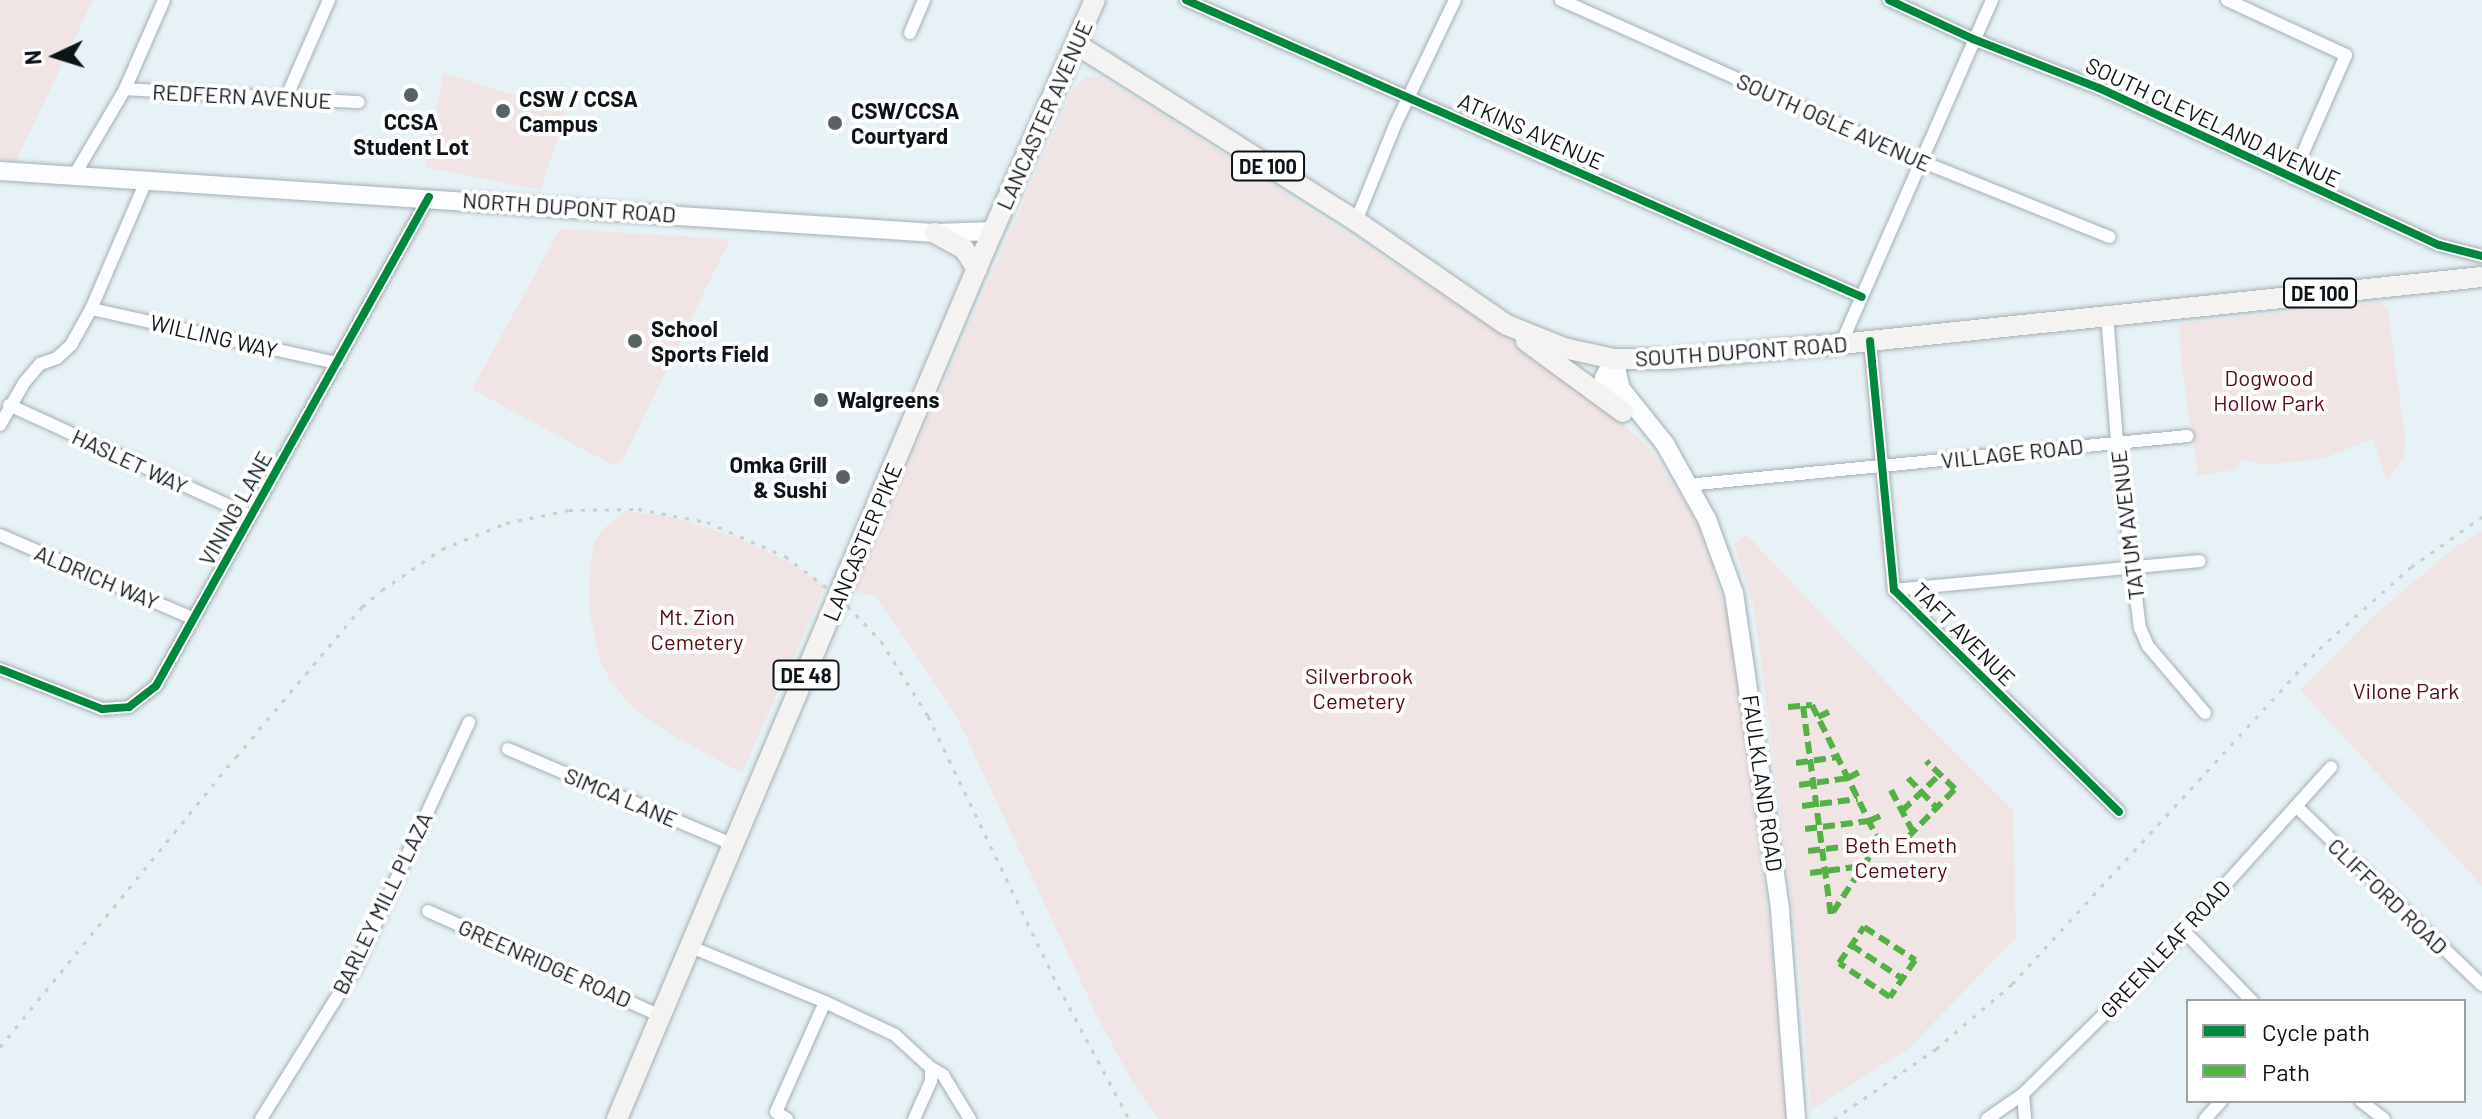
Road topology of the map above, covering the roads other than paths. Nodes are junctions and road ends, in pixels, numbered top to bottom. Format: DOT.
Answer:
graph roads {
  1 [pos="164,0"];
  2 [pos="329,0"];
  3 [pos="924,0"];
  4 [pos="1095,0"];
  5 [pos="1186,0"];
  6 [pos="1455,0"];
  7 [pos="1561,0"];
  8 [pos="1889,0"];
  9 [pos="1992,0"];
  10 [pos="2227,0"];
  11 [pos="910,33"];
  12 [pos="1973,39"];
  13 [pos="1076,44"];
  14 [pos="125,89"];
  15 [pos="286,98"];
  16 [pos="1411,98"];
  17 [pos="359,102"];
  18 [pos="1923,162"];
  19 [pos="0,171"];
  20 [pos="75,174"];
  21 [pos="2292,178"];
  22 [pos="147,179"];
  23 [pos="429,197"];
  24 [pos="1356,221"];
  25 [pos="994,231"];
  26 [pos="935,233"];
  27 [pos="2110,237"];
  28 [pos="2481,255"];
  29 [pos="977,269"];
  30 [pos="2482,277"];
  31 [pos="1862,297"];
  32 [pos="91,309"];
  33 [pos="2107,314"];
  34 [pos="1507,325"];
  35 [pos="1870,341"];
  36 [pos="1841,344"];
  37 [pos="1614,359"];
  38 [pos="337,363"];
  39 [pos="9,405"];
  40 [pos="1623,412"];
  41 [pos="0,425"];
  42 [pos="2188,436"];
  43 [pos="2117,442"];
  44 [pos="1673,462"];
  45 [pos="1883,466"];
  46 [pos="1687,485"];
  47 [pos="251,516"];
  48 [pos="0,535"];
  49 [pos="2200,561"];
  50 [pos="2130,567"];
  51 [pos="1894,590"];
  52 [pos="194,619"];
  53 [pos="0,669"];
  54 [pos="2205,713"];
  55 [pos="469,722"];
  56 [pos="508,749"];
  57 [pos="2331,767"];
  58 [pos="2296,806"];
  59 [pos="2119,812"];
  60 [pos="734,845"];
  61 [pos="428,911"];
  62 [pos="2184,931"];
  63 [pos="691,947"];
  64 [pos="2482,985"];
  65 [pos="2250,999"];
  66 [pos="825,1002"];
  67 [pos="661,1016"];
  68 [pos="931,1068"];
  69 [pos="2023,1094"];
  70 [pos="2219,1103"];
  71 [pos="2364,1103"];
  72 [pos="261,1119"];
  73 [pos="617,1119"];
  74 [pos="787,1119"];
  75 [pos="914,1119"];
  76 [pos="970,1119"];
  77 [pos="1796,1119"];
  78 [pos="1987,1119"];
  79 [pos="2025,1119"];
  80 [pos="2205,1119"];
  81 [pos="2384,1119"];
  1 -- 14 [label="street"];
  2 -- 15 [label="street"];
  3 -- 11 [label="street"];
  4 -- 13 [label="main road, LANCASTER AVENUE / DE 48"];
  5 -- 16 [label="street, ATKINS AVENUE"];
  6 -- 16 [label="street"];
  7 -- 18 [label="street, SOUTH OGLE AVENUE"];
  8 -- 12 [label="street, SOUTH CLEVELAND AVENUE"];
  9 -- 12 [label="street"];
  10 -- 21 [label="street"];
  12 -- 18 [label="street"];
  12 -- 21 [label="street, SOUTH CLEVELAND AVENUE"];
  13 -- 24 [label="main road, SOUTH DUPONT ROAD / DE 100"];
  13 -- 25 [label="main road, LANCASTER AVENUE / DE 48"];
  14 -- 15 [label="street, REDFERN AVENUE"];
  14 -- 20 [label="street"];
  15 -- 17 [label="street, REDFERN AVENUE"];
  16 -- 24 [label="street"];
  16 -- 31 [label="street, ATKINS AVENUE"];
  18 -- 27 [label="street, SOUTH OGLE AVENUE"];
  18 -- 31 [label="street"];
  19 -- 20 [label="main road, NORTH DUPONT ROAD"];
  20 -- 22 [label="main road, NORTH DUPONT ROAD"];
  21 -- 28 [label="street, SOUTH CLEVELAND AVENUE"];
  22 -- 23 [label="main road, NORTH DUPONT ROAD"];
  22 -- 32 [label="street"];
  23 -- 26 [label="main road, NORTH DUPONT ROAD"];
  23 -- 38 [label="street, VINING LANE"];
  24 -- 34 [label="main road, SOUTH DUPONT ROAD / DE 100"];
  25 -- 26 [label="main road, NORTH DUPONT ROAD"];
  25 -- 29 [label="main road, LANCASTER PIKE / DE 48"];
  26 -- 29 [label="main road"];
  29 -- 60 [label="main road, LANCASTER PIKE / DE 48"];
  30 -- 33 [label="main road, SOUTH DUPONT ROAD / DE 100"];
  31 -- 36 [label="street"];
  32 -- 38 [label="street, WILLING WAY"];
  32 -- 39 [label="street"];
  33 -- 35 [label="main road, SOUTH DUPONT ROAD / DE 100"];
  33 -- 43 [label="street, TATUM AVENUE"];
  34 -- 37 [label="main road, SOUTH DUPONT ROAD / DE 100"];
  34 -- 40 [label="main road"];
  35 -- 36 [label="main road, SOUTH DUPONT ROAD / DE 100"];
  35 -- 45 [label="street, TAFT AVENUE"];
  36 -- 37 [label="main road, SOUTH DUPONT ROAD / DE 100"];
  37 -- 40 [label="main road, FAULKLAND ROAD"];
  37 -- 44 [label="main road, FAULKLAND ROAD"];
  38 -- 47 [label="street, VINING LANE"];
  39 -- 41 [label="street"];
  39 -- 47 [label="street, HASLET WAY"];
  40 -- 44 [label="main road, FAULKLAND ROAD"];
  42 -- 43 [label="street, VILLAGE ROAD"];
  43 -- 45 [label="street, VILLAGE ROAD"];
  43 -- 50 [label="street, TATUM AVENUE"];
  44 -- 46 [label="main road, FAULKLAND ROAD"];
  45 -- 46 [label="street, VILLAGE ROAD"];
  45 -- 51 [label="street, TAFT AVENUE"];
  46 -- 77 [label="main road, FAULKLAND ROAD"];
  47 -- 52 [label="street, VINING LANE"];
  48 -- 52 [label="street, ALDRICH WAY"];
  49 -- 50 [label="street"];
  50 -- 51 [label="street"];
  50 -- 54 [label="street, TATUM AVENUE"];
  51 -- 59 [label="street, TAFT AVENUE"];
  52 -- 53 [label="street, VINING LANE"];
  55 -- 72 [label="street, BARLEY MILL PLAZA"];
  56 -- 60 [label="street, SIMCA LANE"];
  57 -- 58 [label="street, GREENLEAF ROAD"];
  58 -- 62 [label="street, GREENLEAF ROAD"];
  58 -- 64 [label="street, CLIFFORD ROAD"];
  60 -- 63 [label="main road, LANCASTER PIKE / DE 48"];
  61 -- 67 [label="street, GREENRIDGE ROAD"];
  62 -- 65 [label="street"];
  62 -- 69 [label="street, GREENLEAF ROAD"];
  63 -- 66 [label="street"];
  63 -- 67 [label="main road, LANCASTER PIKE / DE 48"];
  66 -- 68 [label="street"];
  66 -- 74 [label="street"];
  67 -- 73 [label="main road, LANCASTER PIKE / DE 48"];
  68 -- 75 [label="street"];
  68 -- 76 [label="street"];
  69 -- 78 [label="street, GREENLEAF ROAD"];
  69 -- 79 [label="street"];
  70 -- 80 [label="street"];
  71 -- 81 [label="street"];
}
